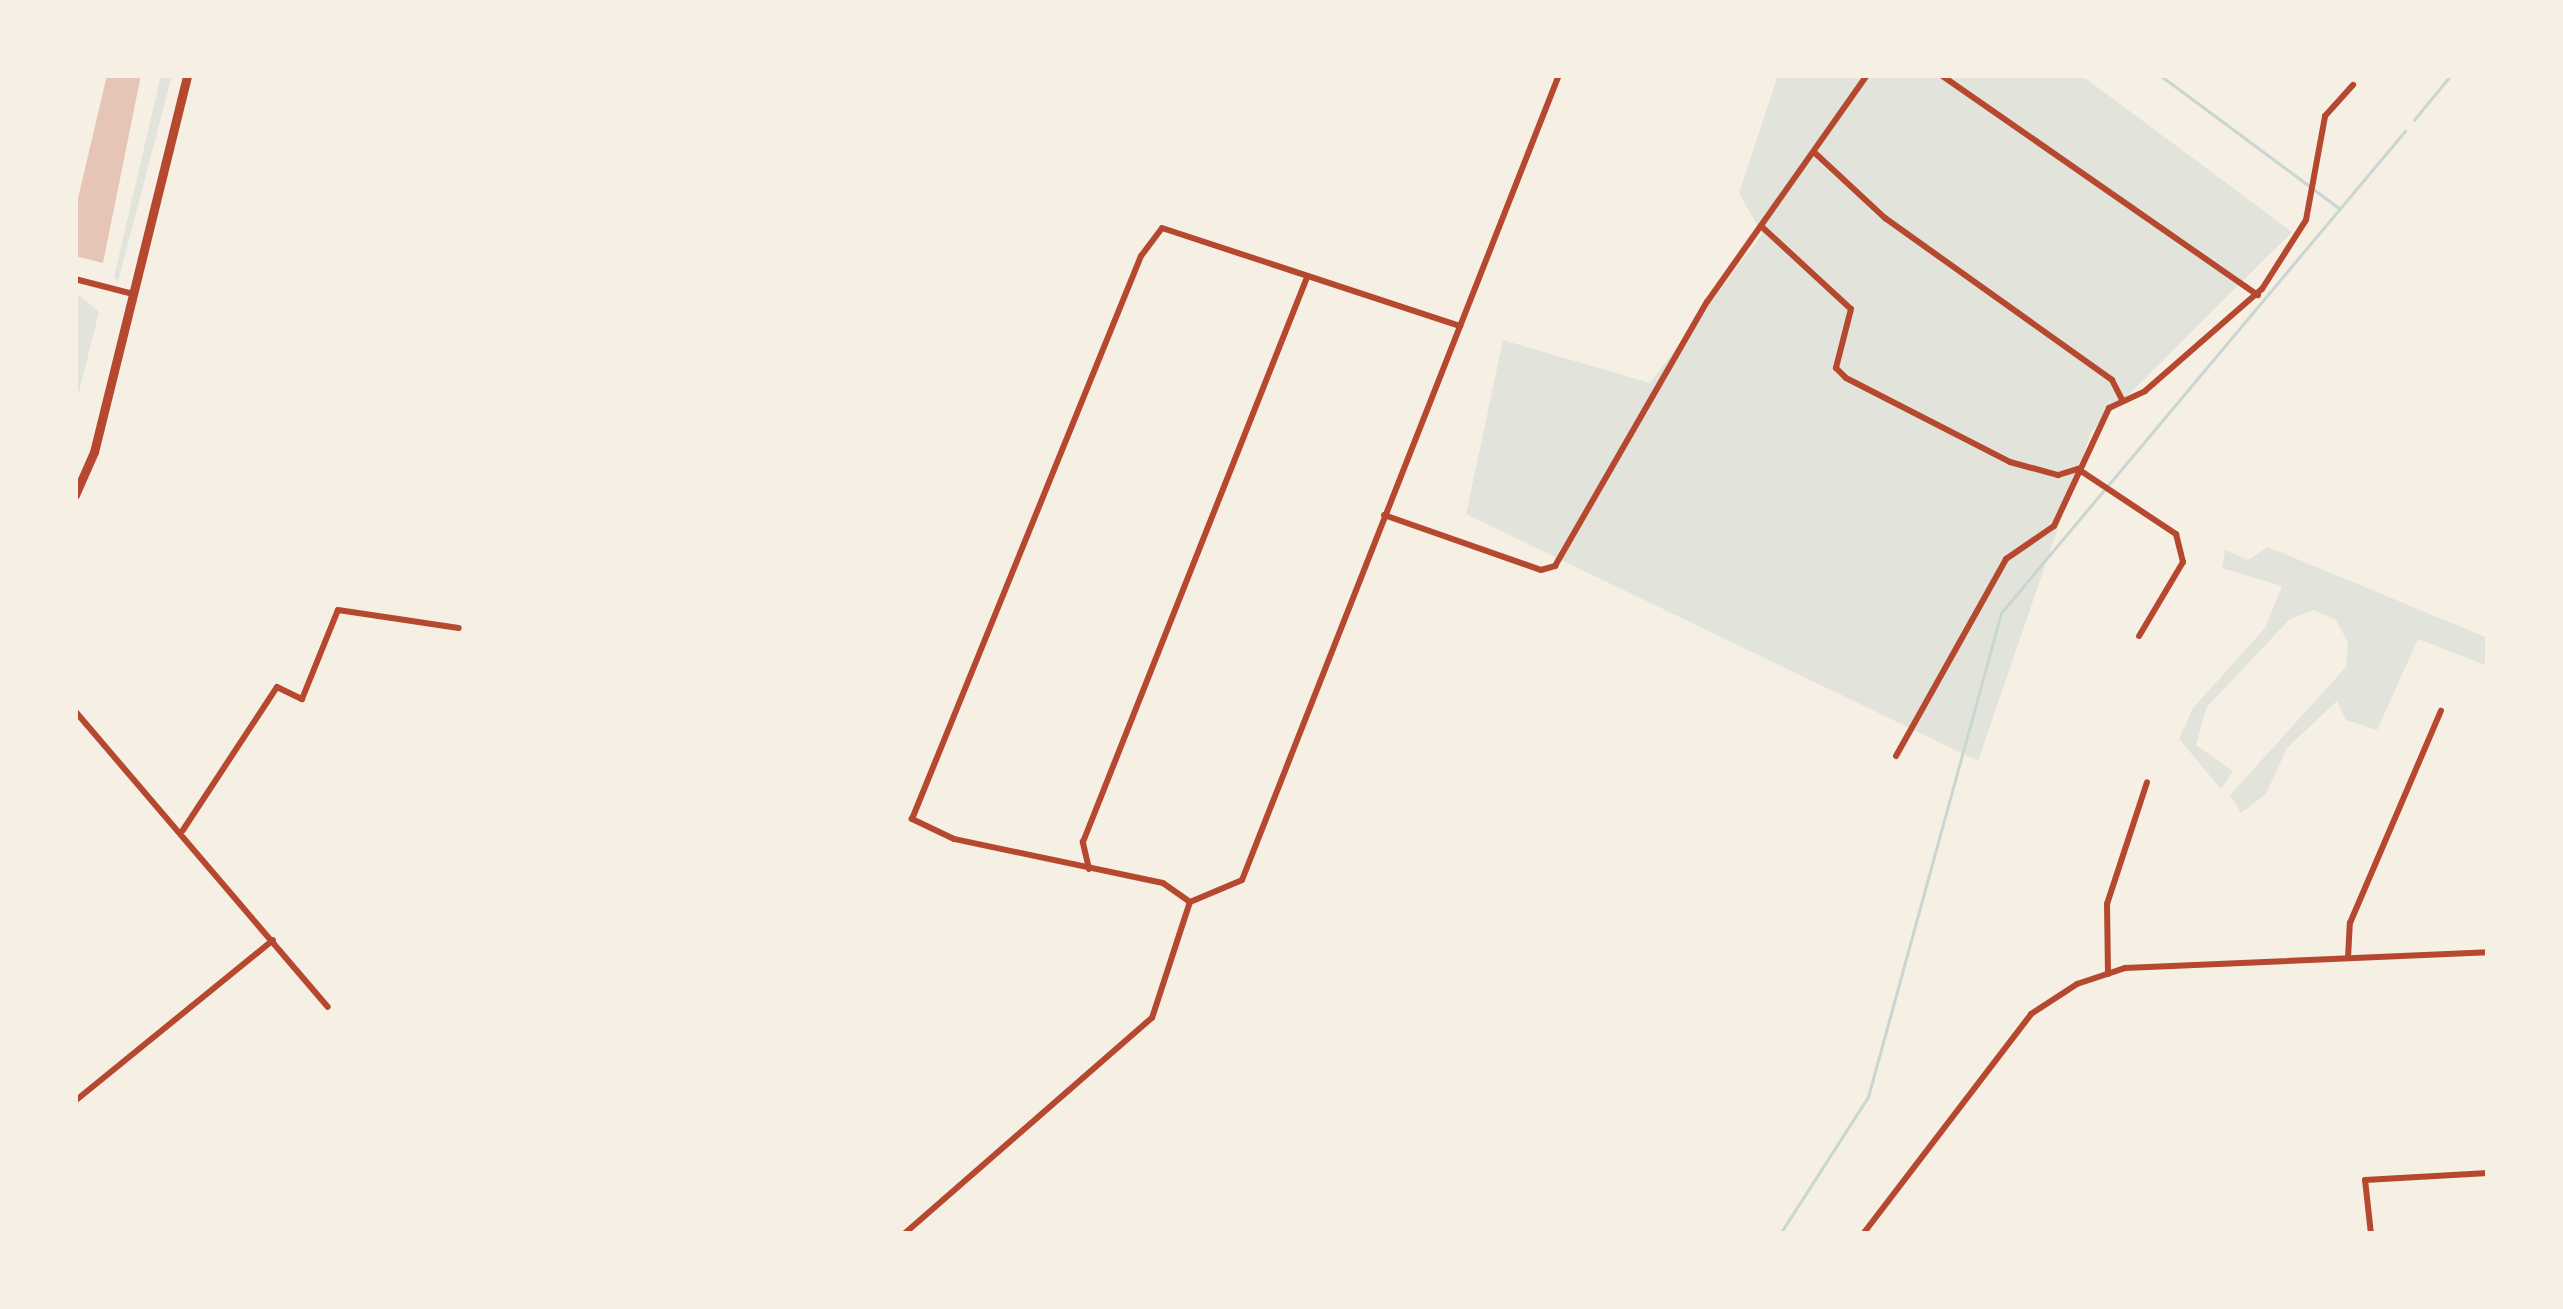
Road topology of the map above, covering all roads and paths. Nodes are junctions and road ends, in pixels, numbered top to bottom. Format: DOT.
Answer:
graph roads {
  1 [pos="187,75"];
  2 [pos="1559,75"];
  3 [pos="1868,75"];
  4 [pos="1940,75"];
  5 [pos="2353,85"];
  6 [pos="1815,153"];
  7 [pos="1760,226"];
  8 [pos="75,279"];
  9 [pos="1306,280"];
  10 [pos="134,294"];
  11 [pos="2258,295"];
  12 [pos="1460,326"];
  13 [pos="2122,400"];
  14 [pos="2078,469"];
  15 [pos="75,495"];
  16 [pos="1384,515"];
  17 [pos="459,628"];
  18 [pos="2139,636"];
  19 [pos="75,710"];
  20 [pos="2441,711"];
  21 [pos="1896,756"];
  22 [pos="2147,782"];
  23 [pos="183,830"];
  24 [pos="1090,869"];
  25 [pos="1190,902"];
  26 [pos="274,940"];
  27 [pos="2488,952"];
  28 [pos="2348,958"];
  29 [pos="2108,974"];
  30 [pos="328,1006"];
  31 [pos="75,1101"];
  32 [pos="2488,1173"];
  33 [pos="904,1234"];
  34 [pos="1863,1234"];
  35 [pos="2371,1234"];
  1 -- 10 [label="main road"];
  2 -- 12 [label="street"];
  3 -- 6 [label="street"];
  4 -- 11 [label="street"];
  5 -- 11 [label="street"];
  6 -- 7 [label="street"];
  6 -- 13 [label="street"];
  7 -- 14 [label="street"];
  7 -- 16 [label="street"];
  8 -- 10 [label="street"];
  9 -- 12 [label="street"];
  9 -- 24 [label="street"];
  9 -- 24 [label="street"];
  10 -- 15 [label="main road"];
  11 -- 13 [label="street"];
  12 -- 16 [label="street"];
  13 -- 14 [label="street"];
  14 -- 18 [label="street"];
  14 -- 21 [label="street"];
  16 -- 25 [label="street"];
  17 -- 23 [label="street"];
  19 -- 23 [label="street"];
  20 -- 28 [label="street"];
  22 -- 29 [label="street"];
  23 -- 26 [label="street"];
  24 -- 25 [label="street"];
  25 -- 33 [label="street"];
  26 -- 30 [label="street"];
  26 -- 31 [label="street"];
  27 -- 28 [label="street"];
  28 -- 29 [label="street"];
  29 -- 34 [label="street"];
  32 -- 35 [label="street"];
}
